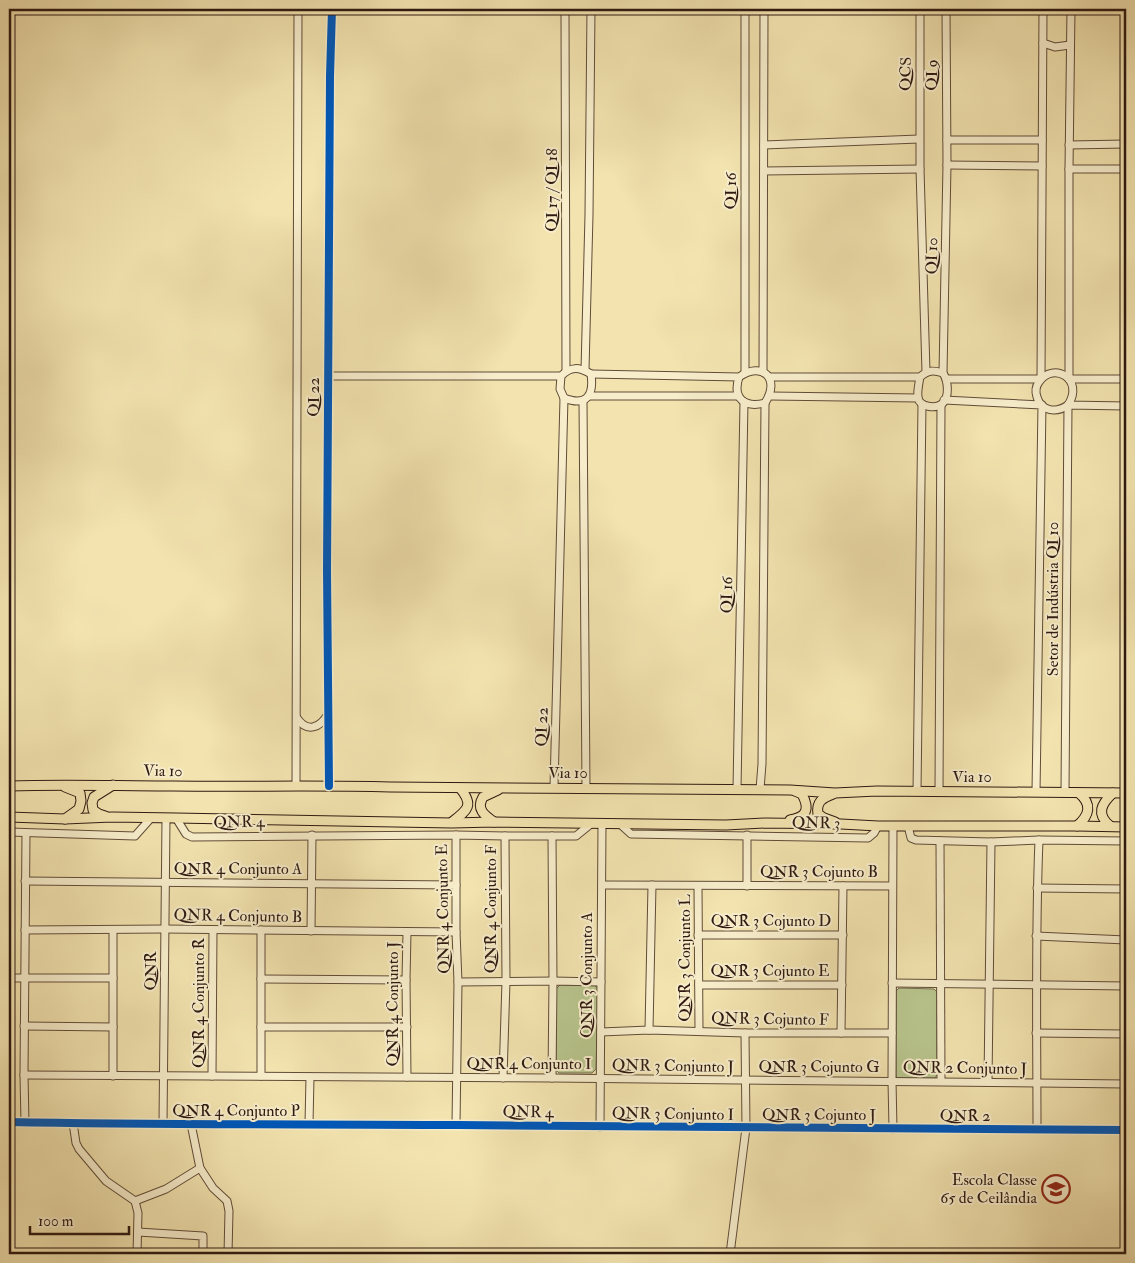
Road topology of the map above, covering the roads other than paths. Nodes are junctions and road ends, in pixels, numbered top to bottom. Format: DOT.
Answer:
graph roads {
  1 [pos="298,9"];
  2 [pos="332,9"];
  3 [pos="565,9"];
  4 [pos="591,9"];
  5 [pos="745,9"];
  6 [pos="764,9"];
  7 [pos="920,9"];
  8 [pos="946,9"];
  9 [pos="1043,9"];
  10 [pos="1070,9"];
  11 [pos="1043,43"];
  12 [pos="1070,45"];
  13 [pos="919,139"];
  14 [pos="947,140"];
  15 [pos="1042,140"];
  16 [pos="764,144"];
  17 [pos="1126,144"];
  18 [pos="1069,145"];
  19 [pos="947,165"];
  20 [pos="1042,166"];
  21 [pos="920,169"];
  22 [pos="1069,169"];
  23 [pos="1126,169"];
  24 [pos="764,170"];
  25 [pos="588,372"];
  26 [pos="763,372"];
  27 [pos="564,374"];
  28 [pos="742,375"];
  29 [pos="923,375"];
  30 [pos="328,376"];
  31 [pos="945,376"];
  32 [pos="770,377"];
  33 [pos="1041,379"];
  34 [pos="1070,379"];
  35 [pos="1126,379"];
  36 [pos="590,396"];
  37 [pos="738,396"];
  38 [pos="564,398"];
  39 [pos="768,399"];
  40 [pos="583,401"];
  41 [pos="920,401"];
  42 [pos="744,402"];
  43 [pos="942,402"];
  44 [pos="1042,405"];
  45 [pos="1068,405"];
  46 [pos="1126,406"];
  47 [pos="328,714"];
  48 [pos="297,717"];
  49 [pos="59,784"];
  50 [pos="113,785"];
  51 [pos="9,786"];
  52 [pos="296,786"];
  53 [pos="330,786"];
  54 [pos="554,787"];
  55 [pos="460,788"];
  56 [pos="503,788"];
  57 [pos="586,788"];
  58 [pos="737,789"];
  59 [pos="760,789"];
  60 [pos="790,790"];
  61 [pos="917,791"];
  62 [pos="939,792"];
  63 [pos="1036,792"];
  64 [pos="1065,792"];
  65 [pos="835,793"];
  66 [pos="1080,793"];
  67 [pos="1113,793"];
  68 [pos="1126,793"];
  69 [pos="9,817"];
  70 [pos="112,818"];
  71 [pos="151,818"];
  72 [pos="166,818"];
  73 [pos="176,818"];
  74 [pos="65,819"];
  75 [pos="494,822"];
  76 [pos="452,823"];
  77 [pos="592,823"];
  78 [pos="602,823"];
  79 [pos="620,824"];
  80 [pos="765,824"];
  81 [pos="841,824"];
  82 [pos="878,826"];
  83 [pos="893,826"];
  84 [pos="908,826"];
  85 [pos="1078,826"];
  86 [pos="1110,826"];
  87 [pos="1126,827"];
  88 [pos="9,832"];
  89 [pos="26,833"];
  90 [pos="456,835"];
  91 [pos="312,836"];
  92 [pos="505,836"];
  93 [pos="552,836"];
  94 [pos="747,836"];
  95 [pos="1039,840"];
  96 [pos="940,841"];
  97 [pos="1126,841"];
  98 [pos="991,842"];
  99 [pos="25,880"];
  100 [pos="166,882"];
  101 [pos="311,883"];
  102 [pos="456,885"];
  103 [pos="602,885"];
  104 [pos="652,885"];
  105 [pos="698,886"];
  106 [pos="747,886"];
  107 [pos="843,886"];
  108 [pos="892,886"];
  109 [pos="1037,888"];
  110 [pos="1126,889"];
  111 [pos="165,929"];
  112 [pos="25,930"];
  113 [pos="113,930"];
  114 [pos="213,930"];
  115 [pos="261,930"];
  116 [pos="311,931"];
  117 [pos="407,932"];
  118 [pos="456,932"];
  119 [pos="698,935"];
  120 [pos="842,935"];
  121 [pos="1036,936"];
  122 [pos="1126,940"];
  123 [pos="9,978"];
  124 [pos="24,978"];
  125 [pos="113,978"];
  126 [pos="261,979"];
  127 [pos="406,980"];
  128 [pos="506,981"];
  129 [pos="553,981"];
  130 [pos="458,982"];
  131 [pos="601,982"];
  132 [pos="892,984"];
  133 [pos="940,984"];
  134 [pos="989,984"];
  135 [pos="699,985"];
  136 [pos="842,985"];
  137 [pos="1036,985"];
  138 [pos="1126,986"];
  139 [pos="24,1026"];
  140 [pos="113,1027"];
  141 [pos="261,1027"];
  142 [pos="406,1027"];
  143 [pos="649,1030"];
  144 [pos="699,1031"];
  145 [pos="601,1032"];
  146 [pos="745,1033"];
  147 [pos="841,1033"];
  148 [pos="892,1033"];
  149 [pos="1036,1033"];
  150 [pos="1126,1034"];
  151 [pos="24,1075"];
  152 [pos="113,1076"];
  153 [pos="164,1076"];
  154 [pos="212,1076"];
  155 [pos="261,1076"];
  156 [pos="310,1077"];
  157 [pos="407,1077"];
  158 [pos="458,1078"];
  159 [pos="503,1078"];
  160 [pos="552,1078"];
  161 [pos="600,1079"];
  162 [pos="746,1081"];
  163 [pos="892,1081"];
  164 [pos="941,1081"];
  165 [pos="988,1082"];
  166 [pos="1037,1083"];
  167 [pos="1126,1084"];
  168 [pos="9,1122"];
  169 [pos="25,1122"];
  170 [pos="73,1123"];
  171 [pos="163,1124"];
  172 [pos="191,1124"];
  173 [pos="309,1124"];
  174 [pos="456,1125"];
  175 [pos="600,1127"];
  176 [pos="746,1128"];
  177 [pos="893,1129"];
  178 [pos="1037,1130"];
  179 [pos="1126,1130"];
  180 [pos="200,1168"];
  181 [pos="136,1201"];
  182 [pos="138,1232"];
  183 [pos="203,1251"];
  184 [pos="137,1254"];
  185 [pos="228,1254"];
  186 [pos="730,1254"];
  1 -- 48 [label="street"];
  2 -- 30 [label="street, QI 22"];
  3 -- 27 [label="street, QI 17 / QI 18"];
  4 -- 25 [label="street"];
  5 -- 28 [label="street, QI 16"];
  6 -- 16 [label="street"];
  7 -- 13 [label="street, QCS"];
  8 -- 14 [label="street, QI 9"];
  9 -- 11 [label="street"];
  10 -- 12 [label="street"];
  11 -- 12 [label="street"];
  11 -- 15 [label="street"];
  12 -- 18 [label="street"];
  13 -- 16 [label="street"];
  13 -- 21 [label="street, QCS"];
  14 -- 15 [label="street"];
  14 -- 19 [label="street, QI 10"];
  15 -- 20 [label="street"];
  16 -- 24 [label="street"];
  17 -- 18 [label="street"];
  18 -- 22 [label="street"];
  19 -- 20 [label="street"];
  19 -- 31 [label="street, QI 10"];
  20 -- 33 [label="street"];
  21 -- 24 [label="street"];
  21 -- 29 [label="street, QCS"];
  22 -- 23 [label="street"];
  22 -- 34 [label="street"];
  24 -- 26 [label="street"];
  25 -- 27 [label="street"];
  25 -- 28 [label="street"];
  25 -- 36 [label="street"];
  26 -- 28 [label="street"];
  26 -- 32 [label="street"];
  27 -- 30 [label="street"];
  27 -- 38 [label="street"];
  28 -- 37 [label="street"];
  29 -- 31 [label="street"];
  29 -- 32 [label="street"];
  29 -- 41 [label="street"];
  30 -- 47 [label="street, QI 22"];
  31 -- 33 [label="street"];
  31 -- 43 [label="street"];
  32 -- 39 [label="street"];
  33 -- 34 [label="street"];
  33 -- 44 [label="street"];
  34 -- 35 [label="street"];
  34 -- 45 [label="street"];
  36 -- 37 [label="street"];
  36 -- 40 [label="street"];
  37 -- 42 [label="street"];
  38 -- 40 [label="street"];
  38 -- 54 [label="street, QI 22"];
  39 -- 41 [label="street"];
  39 -- 42 [label="street"];
  39 -- 59 [label="street"];
  40 -- 57 [label="street"];
  41 -- 43 [label="street"];
  41 -- 61 [label="street"];
  42 -- 58 [label="street, QI 16"];
  43 -- 44 [label="street"];
  43 -- 62 [label="street"];
  44 -- 45 [label="street"];
  44 -- 63 [label="street, Setor de Indústria QI 10"];
  45 -- 46 [label="street"];
  45 -- 64 [label="street, Setor de Indústria QI 10"];
  47 -- 48 [label="street"];
  47 -- 53 [label="street, QI 22"];
  48 -- 52 [label="street"];
  49 -- 50 [label="main road, Via 10"];
  49 -- 51 [label="main road, Via 10"];
  49 -- 74 [label="main road"];
  50 -- 52 [label="main road, Via 10"];
  50 -- 70 [label="main road"];
  52 -- 53 [label="main road, Via 10"];
  53 -- 55 [label="main road, Via 10"];
  54 -- 56 [label="main road, Via 10"];
  54 -- 57 [label="main road, Via 10"];
  55 -- 56 [label="main road, Via 10"];
  55 -- 76 [label="main road"];
  56 -- 75 [label="main road"];
  57 -- 58 [label="main road, Via 10"];
  58 -- 59 [label="main road, Via 10"];
  59 -- 60 [label="main road, Via 10"];
  60 -- 65 [label="main road, Via 10"];
  60 -- 80 [label="main road"];
  61 -- 62 [label="main road, Via 10"];
  61 -- 65 [label="main road, Via 10"];
  62 -- 63 [label="main road, Via 10"];
  63 -- 64 [label="main road, Via 10"];
  64 -- 66 [label="main road, Via 10"];
  65 -- 81 [label="main road"];
  66 -- 67 [label="main road, Via 10"];
  66 -- 85 [label="main road"];
  67 -- 68 [label="main road, Via 10"];
  67 -- 86 [label="main road"];
  69 -- 74 [label="main road"];
  70 -- 71 [label="main road"];
  70 -- 74 [label="main road"];
  71 -- 72 [label="main road"];
  71 -- 89 [label="street"];
  72 -- 73 [label="main road"];
  72 -- 100 [label="street, QNR"];
  73 -- 76 [label="main road"];
  73 -- 91 [label="street, QNR 4"];
  75 -- 76 [label="main road"];
  75 -- 77 [label="main road"];
  77 -- 78 [label="main road"];
  77 -- 93 [label="street, QNR 4"];
  78 -- 79 [label="main road"];
  78 -- 103 [label="street, QNR 3 Conjunto A"];
  79 -- 80 [label="main road"];
  79 -- 94 [label="street, QNR 3"];
  80 -- 81 [label="main road"];
  81 -- 82 [label="main road"];
  82 -- 83 [label="main road"];
  82 -- 94 [label="street, QNR 3"];
  83 -- 84 [label="main road"];
  83 -- 108 [label="street"];
  84 -- 85 [label="main road"];
  84 -- 96 [label="street"];
  85 -- 86 [label="main road"];
  86 -- 87 [label="main road"];
  88 -- 89 [label="street"];
  89 -- 99 [label="street"];
  90 -- 91 [label="street, QNR 4"];
  90 -- 92 [label="street, QNR 4"];
  90 -- 102 [label="street, QNR 4 Conjunto E"];
  91 -- 101 [label="street"];
  92 -- 93 [label="street, QNR 4"];
  92 -- 128 [label="street, QNR 4 Conjunto F"];
  93 -- 129 [label="street"];
  94 -- 106 [label="street"];
  95 -- 97 [label="street"];
  95 -- 98 [label="street"];
  95 -- 109 [label="street"];
  96 -- 98 [label="street"];
  96 -- 133 [label="street"];
  98 -- 134 [label="street, QNR 2 Conjunto J"];
  99 -- 100 [label="street, QNR 4 Conjunto A"];
  99 -- 112 [label="street"];
  100 -- 101 [label="street, QNR 4 Conjunto A"];
  100 -- 111 [label="street, QNR"];
  101 -- 102 [label="street, QNR 4 Conjunto A"];
  101 -- 116 [label="street"];
  102 -- 118 [label="street, QNR 4 Conjunto E"];
  103 -- 104 [label="street, QNR 3 Cojunto B"];
  103 -- 131 [label="street, QNR 3 Conjunto A"];
  104 -- 105 [label="street, QNR 3 Cojunto B"];
  104 -- 143 [label="street"];
  105 -- 106 [label="street, QNR 3 Cojunto B"];
  105 -- 119 [label="street, QNR 3 Conjunto L"];
  106 -- 107 [label="street, QNR 3 Cojunto B"];
  107 -- 108 [label="street, QNR 3 Cojunto B"];
  107 -- 120 [label="street"];
  108 -- 132 [label="street"];
  109 -- 110 [label="street"];
  109 -- 121 [label="street"];
  111 -- 113 [label="street, QNR 4 Conjunto B"];
  111 -- 114 [label="street, QNR 4 Conjunto B"];
  111 -- 153 [label="street, QNR"];
  112 -- 113 [label="street, QNR 4 Conjunto B"];
  112 -- 124 [label="street"];
  113 -- 125 [label="street"];
  114 -- 115 [label="street, QNR 4 Conjunto B"];
  114 -- 154 [label="street, QNR 4 Conjunto R"];
  115 -- 116 [label="street, QNR 4 Conjunto B"];
  115 -- 126 [label="street"];
  116 -- 117 [label="street, QNR 4 Conjunto B"];
  117 -- 118 [label="street, QNR 4 Conjunto B"];
  117 -- 127 [label="street, QNR 4 Conjunto J"];
  118 -- 130 [label="street, QNR 4 Conjunto E"];
  119 -- 120 [label="street, QNR 3 Cojunto D"];
  119 -- 135 [label="street, QNR 3 Conjunto L"];
  120 -- 136 [label="street"];
  121 -- 122 [label="street"];
  121 -- 137 [label="street"];
  123 -- 124 [label="street"];
  124 -- 125 [label="street"];
  124 -- 139 [label="street"];
  125 -- 140 [label="street"];
  126 -- 127 [label="street"];
  126 -- 141 [label="street"];
  127 -- 142 [label="street, QNR 4 Conjunto J"];
  128 -- 129 [label="street"];
  128 -- 130 [label="street"];
  128 -- 159 [label="street, QNR 4 Conjunto F"];
  129 -- 131 [label="street"];
  129 -- 160 [label="street"];
  130 -- 158 [label="street"];
  131 -- 145 [label="street, QNR 3 Conjunto A"];
  132 -- 133 [label="street"];
  132 -- 148 [label="street"];
  133 -- 134 [label="street"];
  133 -- 164 [label="street"];
  134 -- 137 [label="street"];
  134 -- 165 [label="street, QNR 2 Conjunto J"];
  135 -- 136 [label="street, QNR 3 Cojunto E"];
  135 -- 144 [label="street, QNR 3 Conjunto L"];
  136 -- 147 [label="street"];
  137 -- 138 [label="street"];
  137 -- 149 [label="street"];
  139 -- 140 [label="street"];
  139 -- 151 [label="street"];
  140 -- 152 [label="street"];
  141 -- 142 [label="street"];
  141 -- 155 [label="street"];
  142 -- 157 [label="street, QNR 4 Conjunto J"];
  143 -- 144 [label="street"];
  143 -- 145 [label="street"];
  144 -- 146 [label="street, QNR 3 Cojunto F"];
  145 -- 161 [label="street, QNR 3 Conjunto A"];
  146 -- 147 [label="street, QNR 3 Cojunto F"];
  146 -- 162 [label="street"];
  147 -- 148 [label="street"];
  148 -- 163 [label="street"];
  149 -- 150 [label="street"];
  149 -- 166 [label="street"];
  151 -- 152 [label="street"];
  151 -- 169 [label="street"];
  152 -- 153 [label="street"];
  153 -- 154 [label="street"];
  153 -- 171 [label="street, QNR"];
  154 -- 155 [label="street"];
  155 -- 156 [label="street"];
  156 -- 157 [label="street"];
  156 -- 173 [label="street"];
  157 -- 158 [label="street"];
  158 -- 159 [label="street, QNR 4 Conjunto I"];
  158 -- 174 [label="street"];
  159 -- 160 [label="street, QNR 4 Conjunto I"];
  160 -- 161 [label="street, QNR 4 Conjunto I"];
  161 -- 162 [label="street, QNR 3 Conjunto J"];
  161 -- 175 [label="street, QNR 3 Conjunto A"];
  162 -- 163 [label="street, QNR 3 Cojunto G"];
  162 -- 176 [label="street"];
  163 -- 164 [label="street, QNR 2 Conjunto J"];
  163 -- 177 [label="street"];
  164 -- 165 [label="street, QNR 2 Conjunto J"];
  165 -- 166 [label="street, QNR 2 Conjunto J"];
  166 -- 167 [label="street, QNR 2 Conjunto J"];
  166 -- 178 [label="street"];
  168 -- 169 [label="street, QNR 4 Conjunto P"];
  169 -- 170 [label="street, QNR 4 Conjunto P"];
  170 -- 171 [label="street, QNR 4 Conjunto P"];
  170 -- 181 [label="street"];
  171 -- 172 [label="street, QNR 4 Conjunto P"];
  172 -- 173 [label="street, QNR 4 Conjunto P"];
  172 -- 180 [label="street"];
  173 -- 174 [label="street, QNR 4 Conjunto P"];
  174 -- 175 [label="street, QNR 4"];
  175 -- 176 [label="street, QNR 3 Conjunto I"];
  176 -- 177 [label="street, QNR 3 Cojunto J"];
  176 -- 186 [label="street"];
  177 -- 178 [label="street, QNR 2"];
  178 -- 179 [label="street, QNR 2"];
  180 -- 181 [label="street"];
  180 -- 185 [label="street"];
  181 -- 182 [label="street"];
  182 -- 183 [label="street"];
  182 -- 184 [label="street"];
}
